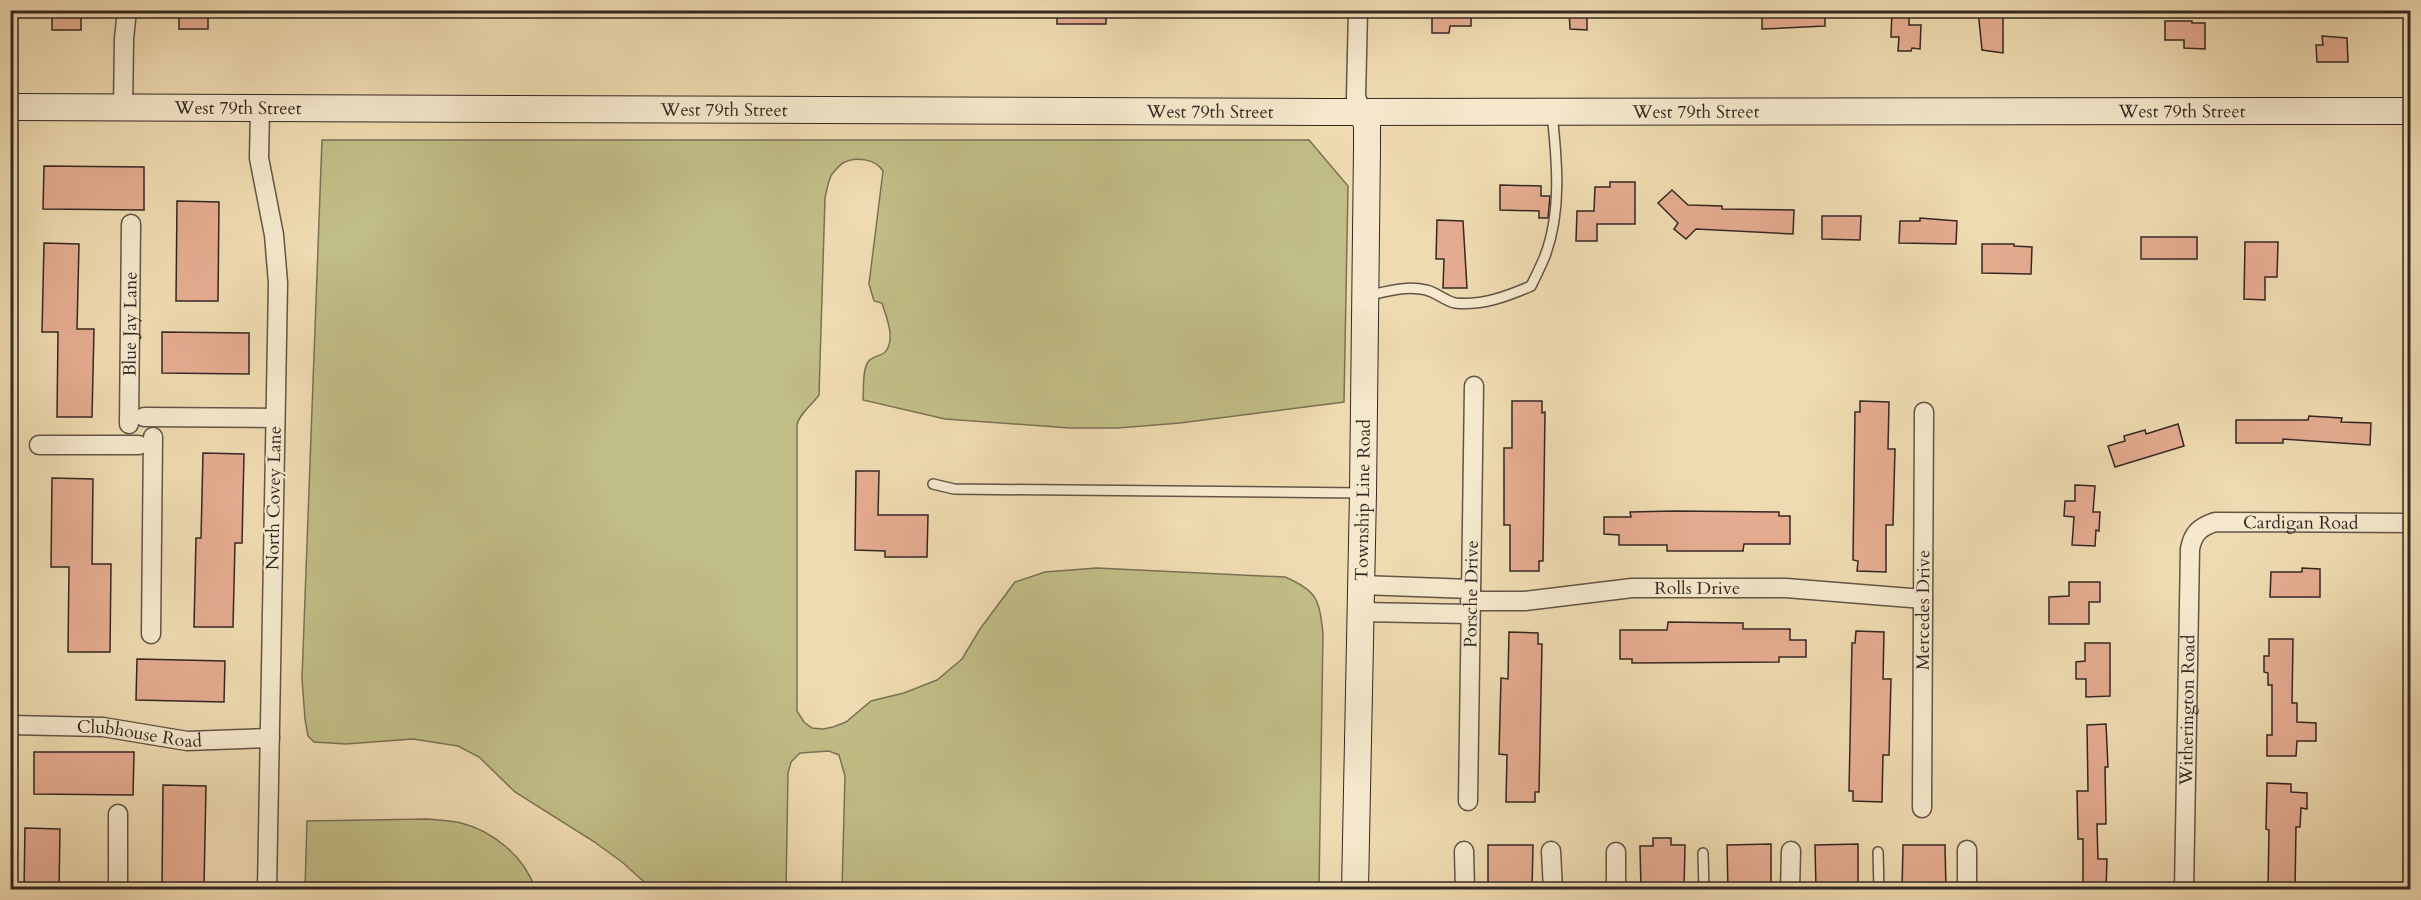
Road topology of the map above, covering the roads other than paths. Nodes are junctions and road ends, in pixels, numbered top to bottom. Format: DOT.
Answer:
graph roads {
  1 [pos="128,10"];
  2 [pos="1358,10"];
  3 [pos="10,107"];
  4 [pos="123,108"];
  5 [pos="260,109"];
  6 [pos="1552,111"];
  7 [pos="2410,111"];
  8 [pos="1362,112"];
  9 [pos="131,224"];
  10 [pos="1365,296"];
  11 [pos="1474,386"];
  12 [pos="1924,412"];
  13 [pos="275,418"];
  14 [pos="137,421"];
  15 [pos="146,441"];
  16 [pos="39,445"];
  17 [pos="933,484"];
  18 [pos="1363,492"];
  19 [pos="2410,523"];
  20 [pos="2196,532"];
  21 [pos="1361,585"];
  22 [pos="1923,599"];
  23 [pos="1470,601"];
  24 [pos="1361,612"];
  25 [pos="151,634"];
  26 [pos="10,725"];
  27 [pos="270,738"];
  28 [pos="1468,801"];
  29 [pos="1922,808"];
  30 [pos="118,814"];
  31 [pos="1967,850"];
  32 [pos="1464,851"];
  33 [pos="1551,851"];
  34 [pos="1791,851"];
  35 [pos="1616,852"];
  36 [pos="1878,852"];
  37 [pos="1703,853"];
  38 [pos="118,890"];
  39 [pos="267,890"];
  40 [pos="1355,890"];
  41 [pos="1465,890"];
  42 [pos="1553,890"];
  43 [pos="1616,890"];
  44 [pos="1704,890"];
  45 [pos="1790,890"];
  46 [pos="1879,890"];
  47 [pos="1967,890"];
  48 [pos="2184,890"];
  1 -- 4 [label="street"];
  2 -- 8 [label="street"];
  3 -- 4 [label="main road, West 79th Street"];
  4 -- 5 [label="main road, West 79th Street"];
  5 -- 8 [label="main road, West 79th Street"];
  5 -- 13 [label="street, North Covey Lane"];
  6 -- 7 [label="main road, West 79th Street"];
  6 -- 8 [label="main road, West 79th Street"];
  6 -- 10 [label="lane"];
  8 -- 10 [label="main road, Township Line Road"];
  9 -- 14 [label="street, Blue Jay Lane"];
  10 -- 18 [label="main road, Township Line Road"];
  11 -- 23 [label="street, Porsche Drive"];
  12 -- 22 [label="street, Mercedes Drive"];
  13 -- 14 [label="street"];
  13 -- 27 [label="street, North Covey Lane"];
  14 -- 15 [label="street, Blue Jay Lane"];
  14 -- 15 [label="street, Blue Jay Lane"];
  15 -- 16 [label="street"];
  15 -- 25 [label="street, Blue Jay Lane"];
  17 -- 18 [label="lane"];
  18 -- 21 [label="main road, Township Line Road"];
  19 -- 20 [label="street, Cardigan Road"];
  20 -- 48 [label="street, Witherington Road"];
  21 -- 23 [label="street, Rolls Drive"];
  21 -- 24 [label="main road, Township Line Road"];
  22 -- 23 [label="street, Rolls Drive"];
  22 -- 29 [label="street, Mercedes Drive"];
  23 -- 24 [label="street, Rolls Drive"];
  23 -- 28 [label="street, Porsche Drive"];
  24 -- 40 [label="main road, Township Line Road"];
  26 -- 27 [label="street, Clubhouse Road"];
  27 -- 39 [label="street, North Covey Lane"];
  30 -- 38 [label="street"];
  31 -- 47 [label="street"];
  32 -- 41 [label="street"];
  33 -- 42 [label="street"];
  34 -- 45 [label="street"];
  35 -- 43 [label="street"];
  36 -- 46 [label="lane"];
  37 -- 44 [label="lane"];
}
